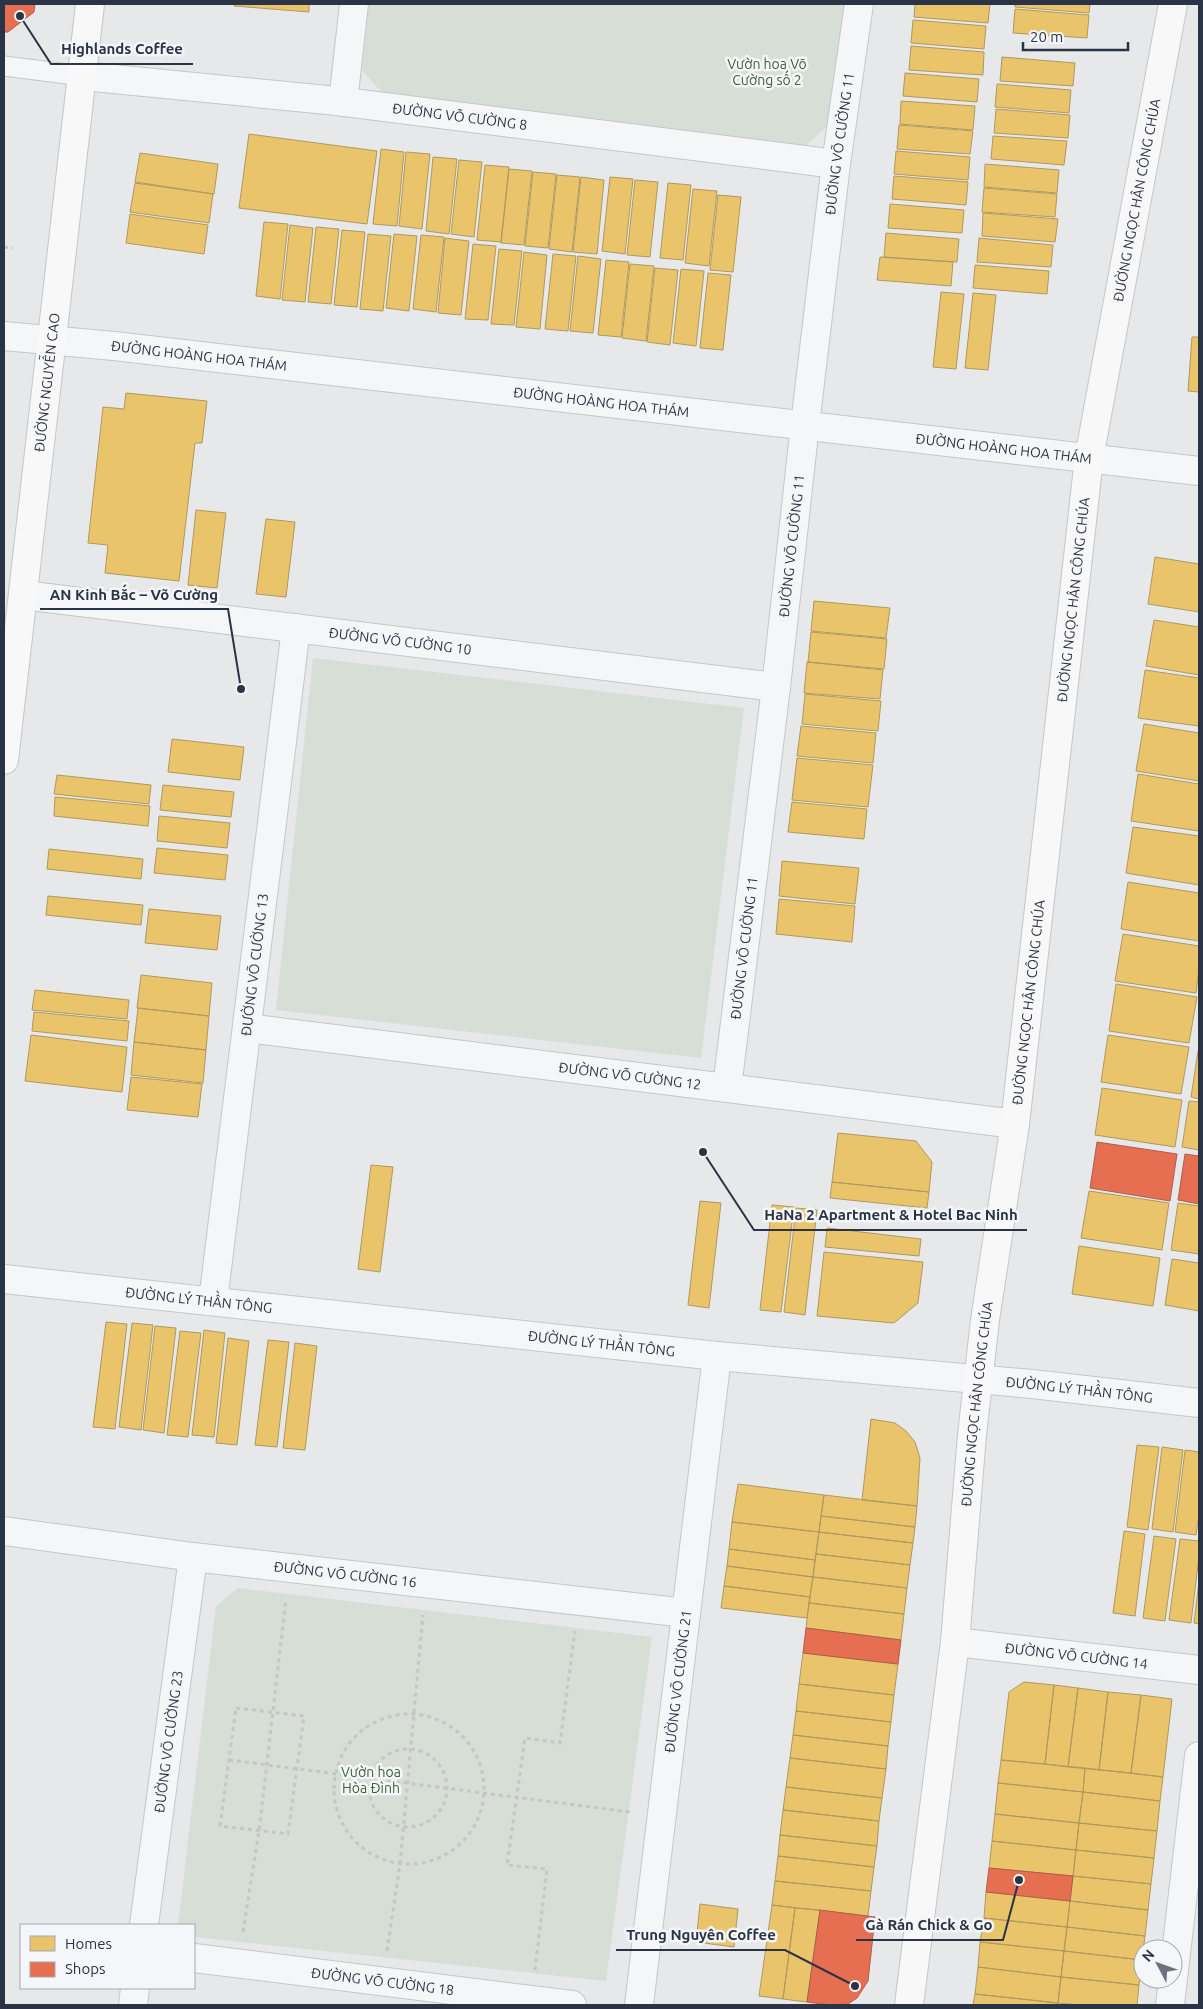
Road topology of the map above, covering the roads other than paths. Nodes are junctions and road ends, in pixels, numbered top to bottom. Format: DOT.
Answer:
graph roads {
  1 [pos="90,4"];
  2 [pos="354,4"];
  3 [pos="859,4"];
  4 [pos="1173,4"];
  5 [pos="4,66"];
  6 [pos="83,76"];
  7 [pos="343,102"];
  8 [pos="836,164"];
  9 [pos="4,336"];
  10 [pos="53,339"];
  11 [pos="805,426"];
  12 [pos="1089,458"];
  13 [pos="1199,471"];
  14 [pos="23,595"];
  15 [pos="296,628"];
  16 [pos="776,688"];
  17 [pos="4,760"];
  18 [pos="246,1028"];
  19 [pos="727,1088"];
  20 [pos="1015,1124"];
  21 [pos="4,1279"];
  22 [pos="212,1302"];
  23 [pos="717,1356"];
  24 [pos="979,1380"];
  25 [pos="1199,1402"];
  26 [pos="4,1531"];
  27 [pos="194,1557"];
  28 [pos="686,1613"];
  29 [pos="955,1642"];
  30 [pos="1199,1670"];
  31 [pos="1199,1756"];
  32 [pos="144,1924"];
  33 [pos="195,1958"];
  34 [pos="135,1989"];
  35 [pos="133,2005"];
  36 [pos="572,2005"];
  37 [pos="639,2005"];
  38 [pos="909,2005"];
  39 [pos="1170,2005"];
  1 -- 6 [label="main road, ĐƯỜNG NGUYỄN CAO"];
  2 -- 7 [label="street"];
  3 -- 8 [label="street, ĐƯỜNG VÕ CƯỜNG 11"];
  4 -- 12 [label="main road, ĐƯỜNG NGỌC HÂN CÔNG CHÚA"];
  5 -- 6 [label="lane"];
  6 -- 7 [label="street, ĐƯỜNG VÕ CƯỜNG 8"];
  6 -- 10 [label="main road, ĐƯỜNG NGUYỄN CAO"];
  7 -- 8 [label="street, ĐƯỜNG VÕ CƯỜNG 8"];
  8 -- 11 [label="street, ĐƯỜNG VÕ CƯỜNG 11"];
  9 -- 10 [label="street, ĐƯỜNG HOÀNG HOA THÁM"];
  10 -- 11 [label="street, ĐƯỜNG HOÀNG HOA THÁM"];
  10 -- 14 [label="main road, ĐƯỜNG NGUYỄN CAO"];
  11 -- 12 [label="street, ĐƯỜNG HOÀNG HOA THÁM"];
  11 -- 16 [label="street, ĐƯỜNG VÕ CƯỜNG 11"];
  12 -- 13 [label="street, ĐƯỜNG HOÀNG HOA THÁM"];
  12 -- 20 [label="main road, ĐƯỜNG NGỌC HÂN CÔNG CHÚA"];
  14 -- 15 [label="street, ĐƯỜNG VÕ CƯỜNG 10"];
  14 -- 17 [label="main road, ĐƯỜNG NGUYỄN CAO"];
  15 -- 16 [label="street, ĐƯỜNG VÕ CƯỜNG 10"];
  15 -- 18 [label="street, ĐƯỜNG VÕ CƯỜNG 13"];
  16 -- 19 [label="street, ĐƯỜNG VÕ CƯỜNG 11"];
  18 -- 19 [label="street, ĐƯỜNG VÕ CƯỜNG 12"];
  18 -- 22 [label="street, ĐƯỜNG VÕ CƯỜNG 13"];
  19 -- 20 [label="street, ĐƯỜNG VÕ CƯỜNG 12"];
  20 -- 24 [label="main road, ĐƯỜNG NGỌC HÂN CÔNG CHÚA"];
  21 -- 22 [label="street, ĐƯỜNG LÝ THẦN TÔNG"];
  22 -- 23 [label="street, ĐƯỜNG LÝ THẦN TÔNG"];
  23 -- 24 [label="street, ĐƯỜNG LÝ THẦN TÔNG"];
  23 -- 28 [label="street, ĐƯỜNG VÕ CƯỜNG 21"];
  24 -- 25 [label="street, ĐƯỜNG LÝ THẦN TÔNG"];
  24 -- 29 [label="main road, ĐƯỜNG NGỌC HÂN CÔNG CHÚA"];
  26 -- 27 [label="street, ĐƯỜNG VÕ CƯỜNG 16"];
  27 -- 28 [label="street, ĐƯỜNG VÕ CƯỜNG 16"];
  27 -- 32 [label="street, ĐƯỜNG VÕ CƯỜNG 23"];
  28 -- 37 [label="street, ĐƯỜNG VÕ CƯỜNG 21"];
  29 -- 30 [label="street, ĐƯỜNG VÕ CƯỜNG 14"];
  29 -- 38 [label="main road, ĐƯỜNG NGỌC HÂN CÔNG CHÚA"];
  31 -- 39 [label="street"];
  33 -- 36 [label="street, ĐƯỜNG VÕ CƯỜNG 18"];
  34 -- 35 [label="street"];
}
